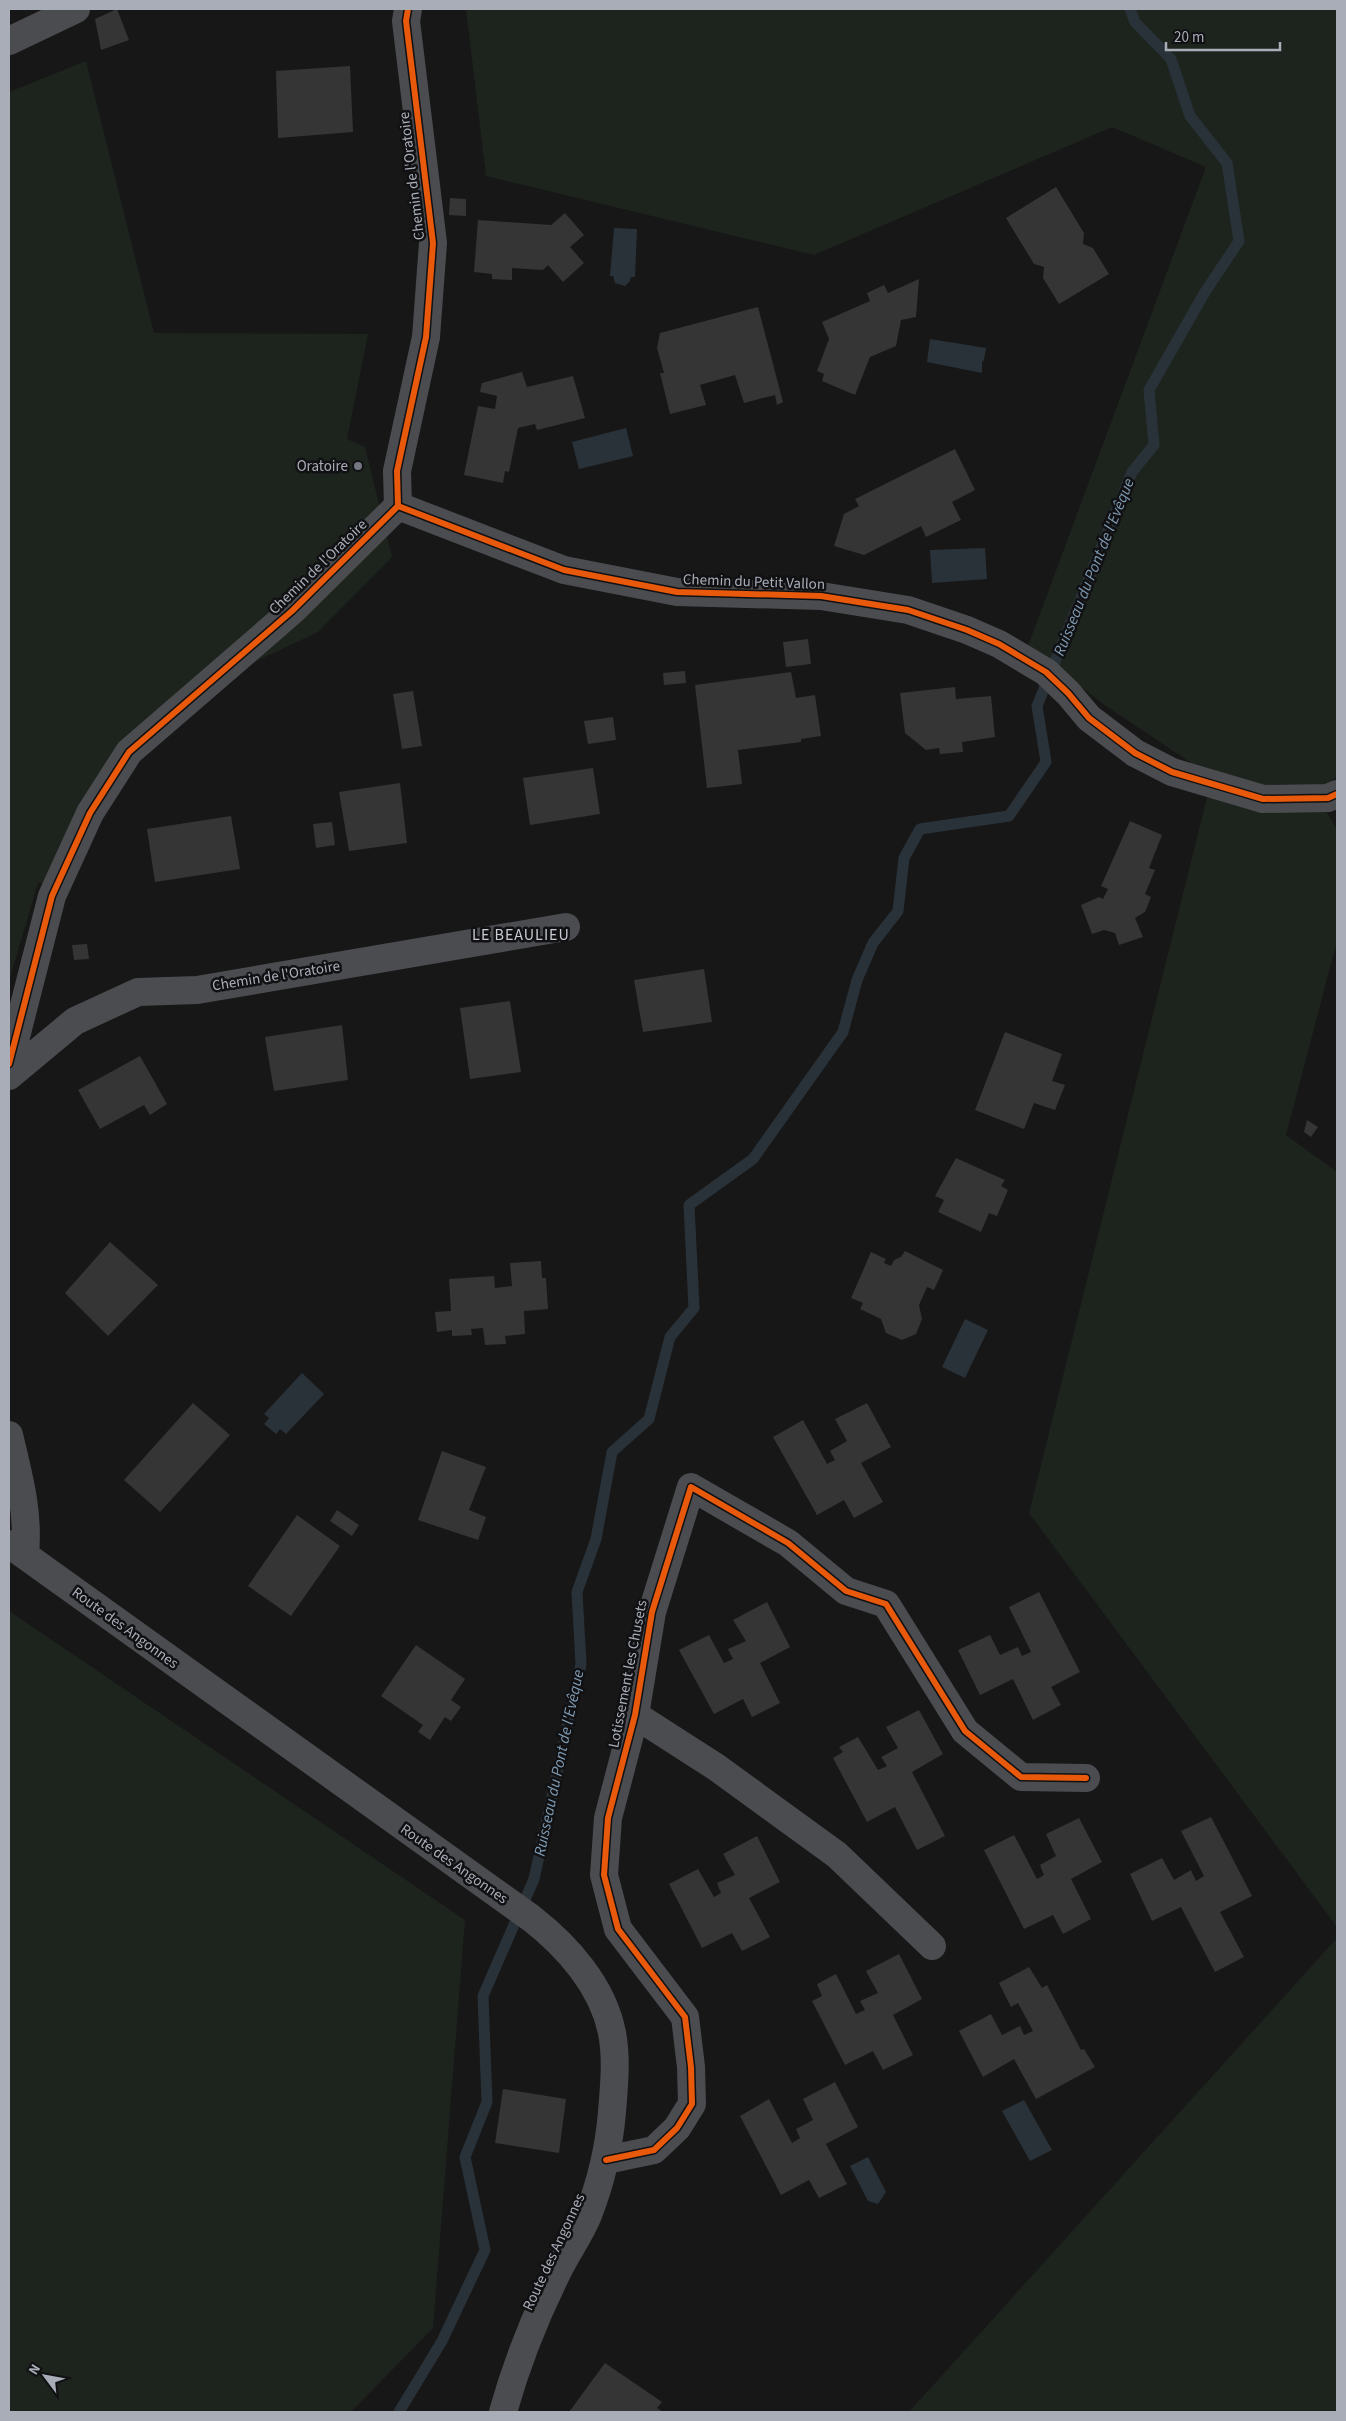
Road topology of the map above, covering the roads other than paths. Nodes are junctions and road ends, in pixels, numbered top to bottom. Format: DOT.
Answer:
graph roads {
  1 [pos="76,9"];
  2 [pos="408,9"];
  3 [pos="9,41"];
  4 [pos="398,506"];
  5 [pos="1334,802"];
  6 [pos="566,927"];
  7 [pos="9,1064"];
  8 [pos="9,1076"];
  9 [pos="9,1435"];
  10 [pos="17,1550"];
  11 [pos="635,1714"];
  12 [pos="1086,1778"];
  13 [pos="932,1946"];
  14 [pos="606,2160"];
  15 [pos="503,2412"];
  1 -- 3 [label="street"];
  2 -- 4 [label="street, Chemin de l'Oratoire"];
  4 -- 5 [label="street, Chemin du Petit Vallon"];
  4 -- 7 [label="street, Chemin de l'Oratoire"];
  6 -- 8 [label="street, Chemin de l'Oratoire"];
  9 -- 10 [label="street"];
  10 -- 14 [label="street, Route des Angonnes"];
  11 -- 12 [label="street, Lotissement les Chusets"];
  11 -- 13 [label="street, Lotissement les Chusets"];
  11 -- 14 [label="street, Lotissement les Chusets"];
  14 -- 15 [label="street, Route des Angonnes"];
}
